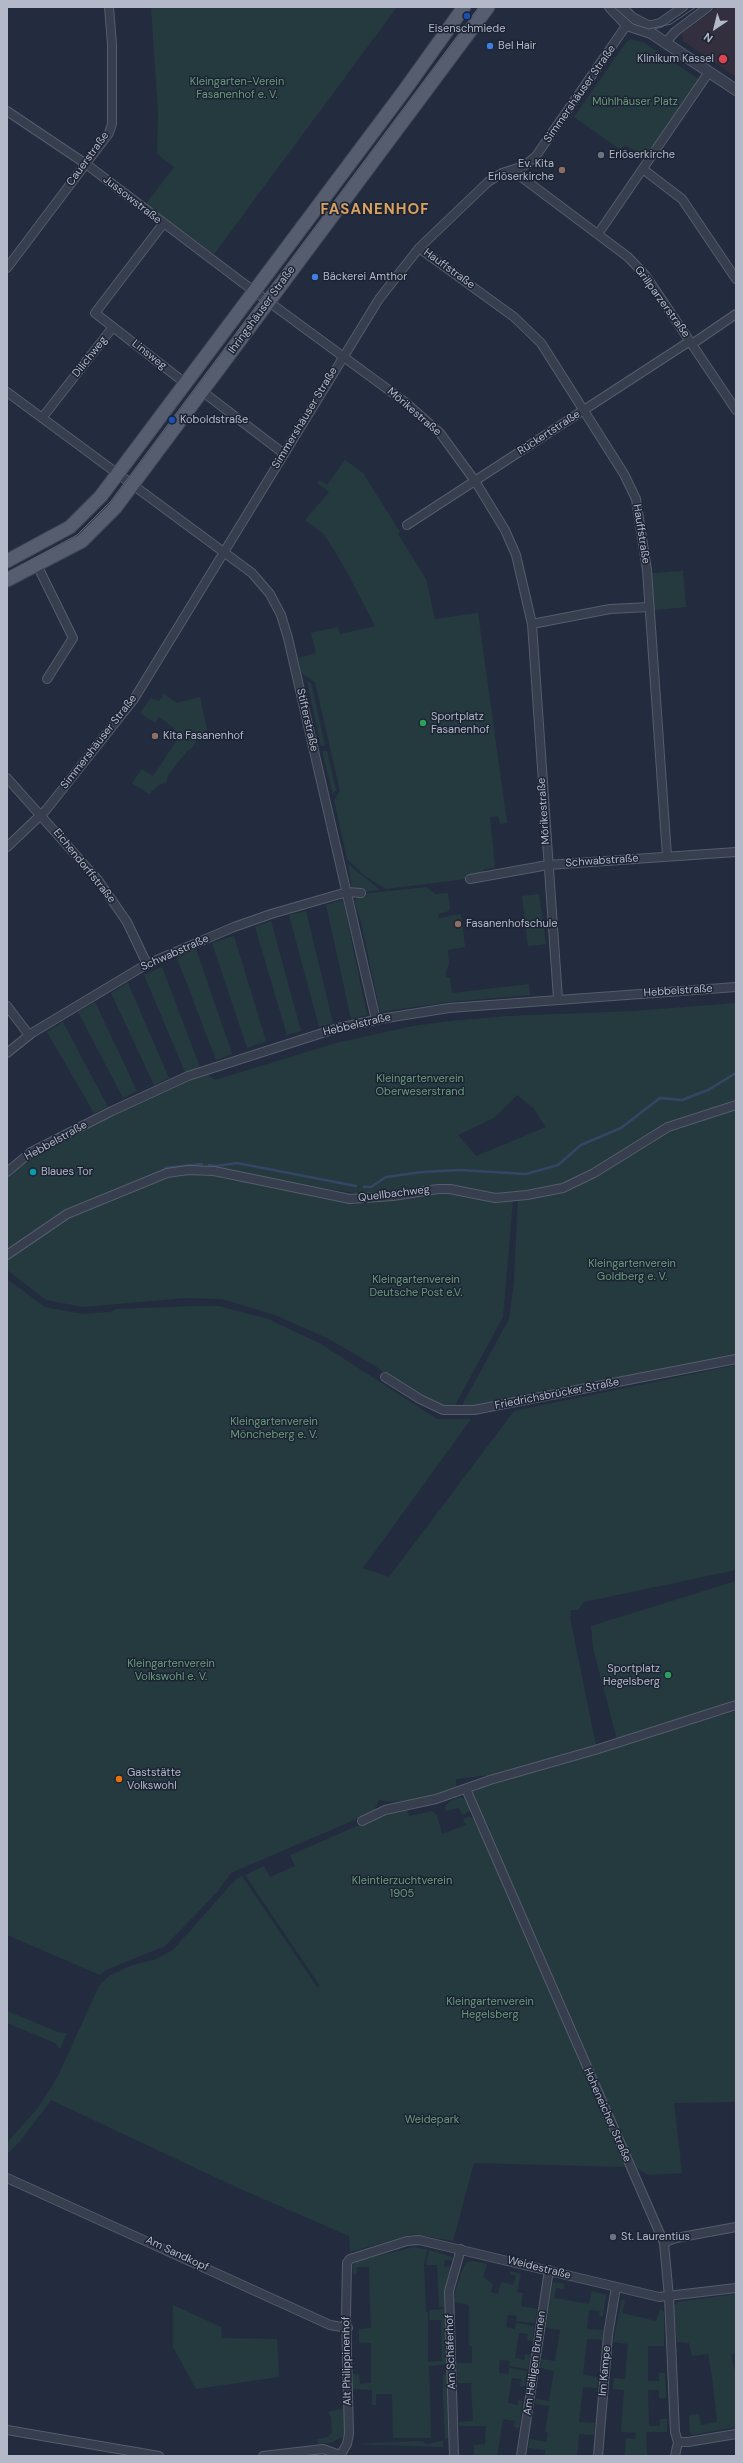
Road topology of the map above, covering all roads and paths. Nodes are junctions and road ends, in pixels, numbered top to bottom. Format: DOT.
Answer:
graph roads {
  1 [pos="109,7"];
  2 [pos="464,7"];
  3 [pos="488,7"];
  4 [pos="610,7"];
  5 [pos="621,7"];
  6 [pos="684,7"];
  7 [pos="708,7"];
  8 [pos="629,21"];
  9 [pos="650,30"];
  10 [pos="665,43"];
  11 [pos="710,72"];
  12 [pos="736,90"];
  13 [pos="7,110"];
  14 [pos="86,164"];
  15 [pos="512,170"];
  16 [pos="644,170"];
  17 [pos="163,224"];
  18 [pos="598,234"];
  19 [pos="419,248"];
  20 [pos="7,268"];
  21 [pos="736,279"];
  22 [pos="255,292"];
  23 [pos="268,302"];
  24 [pos="736,314"];
  25 [pos="113,327"];
  26 [pos="691,342"];
  27 [pos="342,356"];
  28 [pos="186,383"];
  29 [pos="7,392"];
  30 [pos="202,392"];
  31 [pos="584,410"];
  32 [pos="736,410"];
  33 [pos="42,418"];
  34 [pos="284,453"];
  35 [pos="117,475"];
  36 [pos="475,481"];
  37 [pos="132,486"];
  38 [pos="407,525"];
  39 [pos="223,552"];
  40 [pos="7,562"];
  41 [pos="37,565"];
  42 [pos="7,580"];
  43 [pos="649,607"];
  44 [pos="532,624"];
  45 [pos="47,679"];
  46 [pos="7,778"];
  47 [pos="41,815"];
  48 [pos="7,847"];
  49 [pos="736,852"];
  50 [pos="667,856"];
  51 [pos="548,865"];
  52 [pos="470,879"];
  53 [pos="347,892"];
  54 [pos="361,893"];
  55 [pos="147,964"];
  56 [pos="736,987"];
  57 [pos="558,999"];
  58 [pos="7,1006"];
  59 [pos="376,1020"];
  60 [pos="29,1035"];
  61 [pos="7,1053"];
  62 [pos="736,1105"];
  63 [pos="7,1172"];
  64 [pos="7,1255"];
  65 [pos="736,1359"];
  66 [pos="385,1377"];
  67 [pos="736,1705"];
  68 [pos="466,1790"];
  69 [pos="362,1821"];
  70 [pos="7,2178"];
  71 [pos="736,2227"];
  72 [pos="664,2243"];
  73 [pos="461,2249"];
  74 [pos="347,2263"];
  75 [pos="549,2270"];
  76 [pos="616,2287"];
  77 [pos="736,2288"];
  78 [pos="669,2297"];
  79 [pos="348,2328"];
  80 [pos="7,2430"];
  81 [pos="736,2434"];
  82 [pos="678,2442"];
  83 [pos="159,2456"];
  84 [pos="263,2456"];
  85 [pos="340,2456"];
  86 [pos="454,2456"];
  87 [pos="521,2456"];
  88 [pos="598,2456"];
  89 [pos="675,2456"];
  1 -- 14 [label="street, Cauerstraße"];
  2 -- 22 [label="main road, Ihringshäuser Straße"];
  3 -- 23 [label="main road, Ihringshäuser Straße"];
  4 -- 8 [label="street"];
  5 -- 8 [label="street"];
  6 -- 9 [label="street"];
  7 -- 10 [label="street"];
  8 -- 9 [label="street"];
  8 -- 15 [label="street, Simmershäuser Straße"];
  9 -- 10 [label="street"];
  10 -- 11 [label="street"];
  11 -- 12 [label="street"];
  11 -- 16 [label="street"];
  13 -- 14 [label="street, Jussowstraße"];
  14 -- 17 [label="street, Jussowstraße"];
  14 -- 20 [label="street, Cauerstraße"];
  15 -- 18 [label="street, Grillparzerstraße"];
  15 -- 19 [label="street, Simmershäuser Straße"];
  16 -- 18 [label="street"];
  16 -- 21 [label="street"];
  17 -- 22 [label="street, Jussowstraße"];
  17 -- 25 [label="street, Dilichweg"];
  18 -- 26 [label="street, Grillparzerstraße"];
  19 -- 27 [label="street, Simmershäuser Straße"];
  19 -- 31 [label="street, Hauffstraße"];
  22 -- 23 [label="street, Mörikestraße"];
  22 -- 28 [label="main road, Ihringshäuser Straße"];
  23 -- 27 [label="street, Mörikestraße"];
  23 -- 30 [label="main road, Ihringshäuser Straße"];
  24 -- 26 [label="street, Rückertstraße"];
  25 -- 28 [label="street, Linsweg"];
  25 -- 33 [label="street, Dilichweg"];
  26 -- 31 [label="street, Rückertstraße"];
  26 -- 32 [label="street, Grillparzerstraße"];
  27 -- 34 [label="street, Simmershäuser Straße"];
  27 -- 36 [label="street, Mörikestraße"];
  28 -- 35 [label="main road, Ihringshäuser Straße"];
  29 -- 33 [label="street"];
  30 -- 34 [label="street"];
  30 -- 37 [label="main road, Ihringshäuser Straße"];
  31 -- 36 [label="street, Rückertstraße"];
  31 -- 43 [label="street, Hauffstraße"];
  33 -- 35 [label="street"];
  34 -- 39 [label="street, Simmershäuser Straße"];
  35 -- 37 [label="street"];
  35 -- 40 [label="main road, Ihringshäuser Straße"];
  36 -- 38 [label="street, Rückertstraße"];
  36 -- 44 [label="street, Mörikestraße"];
  37 -- 39 [label="street, Stifterstraße"];
  37 -- 41 [label="main road, Ihringshäuser Straße"];
  39 -- 47 [label="street, Simmershäuser Straße"];
  39 -- 53 [label="street, Stifterstraße"];
  41 -- 42 [label="main road, Ihringshäuser Straße"];
  41 -- 45 [label="street"];
  43 -- 44 [label="street"];
  43 -- 50 [label="street, Hauffstraße"];
  44 -- 51 [label="street, Mörikestraße"];
  46 -- 47 [label="street, Eichendorffstraße"];
  47 -- 48 [label="street, Simmershäuser Straße"];
  47 -- 55 [label="street, Eichendorffstraße"];
  49 -- 50 [label="street, Schwabstraße"];
  50 -- 51 [label="street, Schwabstraße"];
  51 -- 52 [label="street, Schwabstraße"];
  51 -- 57 [label="street, Mörikestraße"];
  53 -- 54 [label="street, Schwabstraße"];
  53 -- 55 [label="street, Schwabstraße"];
  53 -- 59 [label="street, Stifterstraße"];
  55 -- 60 [label="street, Schwabstraße"];
  56 -- 57 [label="street, Hebbelstraße"];
  57 -- 59 [label="street, Hebbelstraße"];
  58 -- 60 [label="street"];
  59 -- 63 [label="street, Hebbelstraße"];
  60 -- 61 [label="street, Schwabstraße"];
  62 -- 64 [label="street, Quellbachweg"];
  65 -- 66 [label="street, Friedrichsbrücker Straße"];
  67 -- 68 [label="street"];
  68 -- 69 [label="street"];
  68 -- 72 [label="street, Hoheneicher Straße"];
  70 -- 79 [label="street, Am Sandkopf"];
  71 -- 72 [label="street"];
  72 -- 78 [label="street, Hoheneicher Straße"];
  73 -- 74 [label="street, Weidestraße"];
  73 -- 75 [label="street, Weidestraße"];
  73 -- 86 [label="street, Am Schäferhof"];
  74 -- 79 [label="street, Alt Philippinenhof"];
  75 -- 76 [label="street, Weidestraße"];
  75 -- 87 [label="street, Am Heiligen Brunnen"];
  76 -- 78 [label="street, Weidestraße"];
  76 -- 88 [label="street, Im Kampe"];
  77 -- 78 [label="street, Weidestraße"];
  78 -- 82 [label="street, Hoheneicher Straße"];
  79 -- 85 [label="street, Alt Philippinenhof"];
  80 -- 83 [label="street"];
  81 -- 82 [label="street"];
  82 -- 89 [label="street, Hoheneicher Straße"];
  84 -- 85 [label="street"];
}
